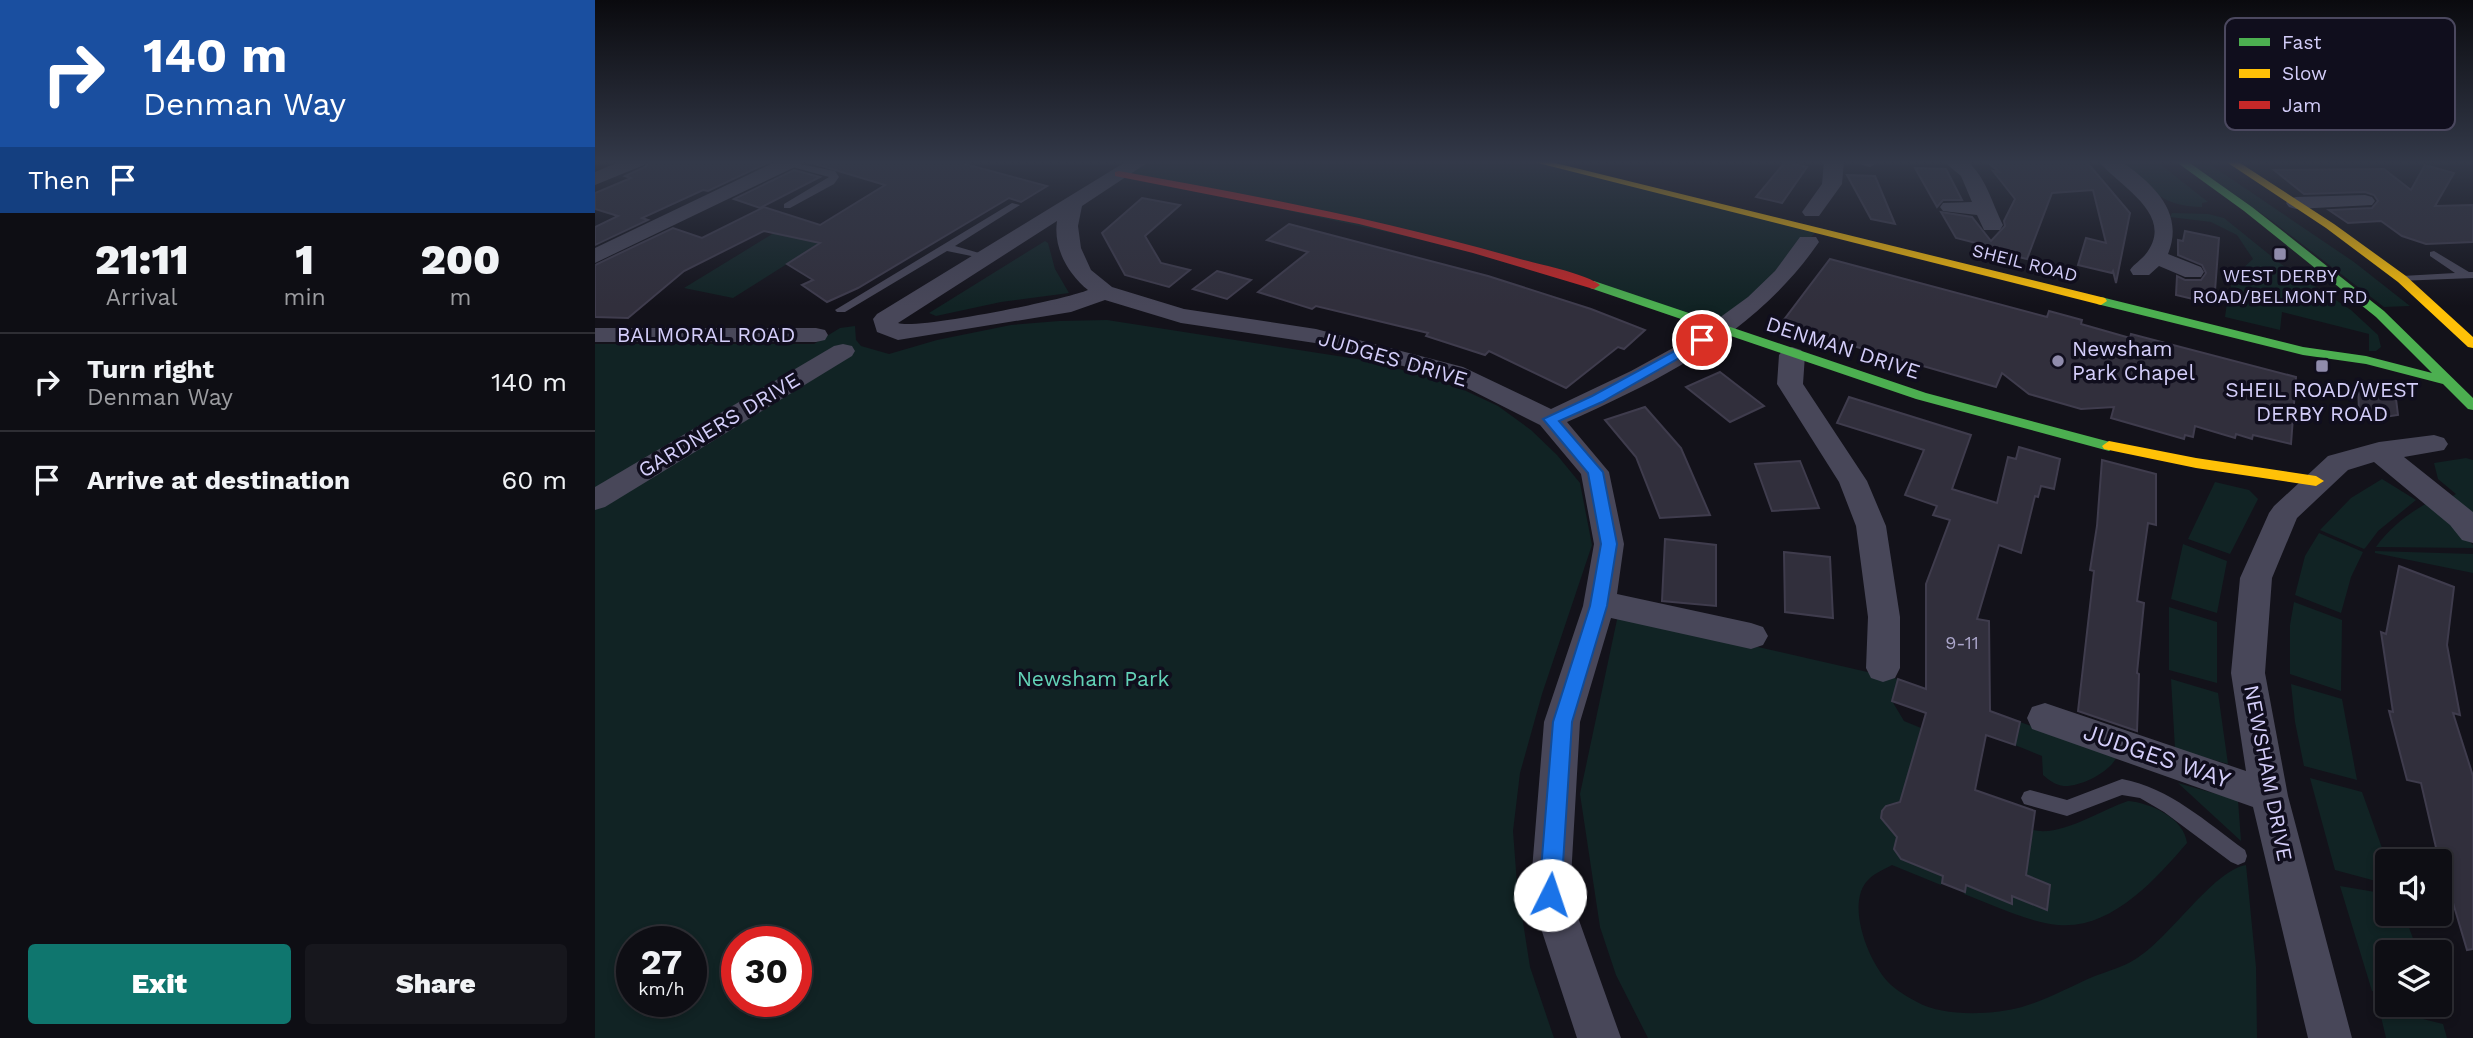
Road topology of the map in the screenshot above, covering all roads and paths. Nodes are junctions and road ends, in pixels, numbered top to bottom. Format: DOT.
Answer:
graph roads {
  1 [pos="692,209"];
  2 [pos="1008,209"];
  3 [pos="1060,209"];
  4 [pos="1070,209"];
  5 [pos="1310,209"];
  6 [pos="1731,209"];
  7 [pos="1814,209"];
  8 [pos="1958,209"];
  9 [pos="1984,209"];
  10 [pos="2155,209"];
  11 [pos="2249,209"];
  12 [pos="2305,209"];
  13 [pos="1812,212"];
  14 [pos="1808,242"];
  15 [pos="946,247"];
  16 [pos="2434,254"];
  17 [pos="595,256"];
  18 [pos="982,257"];
  19 [pos="2193,272"];
  20 [pos="2469,275"];
  21 [pos="2402,279"];
  22 [pos="1104,292"];
  23 [pos="841,310"];
  24 [pos="1720,328"];
  25 [pos="595,335"];
  26 [pos="816,335"];
  27 [pos="2473,344"];
  28 [pos="843,351"];
  29 [pos="2303,351"];
  30 [pos="1792,355"];
  31 [pos="2448,381"];
  32 [pos="2471,399"];
  33 [pos="1550,419"];
  34 [pos="2434,444"];
  35 [pos="2379,451"];
  36 [pos="2316,481"];
  37 [pos="595,500"];
  38 [pos="2473,532"];
  39 [pos="1599,603"];
  40 [pos="1751,636"];
  41 [pos="1883,668"];
  42 [pos="2045,718"];
  43 [pos="2269,796"];
  44 [pos="2030,798"];
  45 [pos="2238,856"];
  46 [pos="1598,1038"];
  47 [pos="2330,1038"];
  1 -- 17 [label="street"];
  2 -- 15 [label="lane"];
  3 -- 18 [label="street"];
  4 -- 22 [label="street, JUDGES DRIVE"];
  5 -- 24 [label="main road, DENMAN DRIVE"];
  6 -- 29 [label="main road, SHEIL ROAD"];
  7 -- 13 [label="street"];
  8 -- 9 [label="street"];
  10 -- 19 [label="street"];
  11 -- 31 [label="main road"];
  12 -- 21 [label="main road"];
  14 -- 24 [label="street"];
  15 -- 18 [label="lane"];
  15 -- 23 [label="lane"];
  16 -- 20 [label="lane"];
  18 -- 22 [label="street"];
  20 -- 21 [label="lane"];
  21 -- 27 [label="main road"];
  22 -- 33 [label="street, JUDGES DRIVE"];
  24 -- 30 [label="main road, DENMAN DRIVE"];
  24 -- 33 [label="street"];
  25 -- 26 [label="street, BALMORAL ROAD"];
  28 -- 37 [label="street, GARDNERS DRIVE"];
  29 -- 31 [label="main road, SHEIL ROAD"];
  29 -- 32 [label="main road, SHEIL ROAD"];
  30 -- 36 [label="main road, DENMAN DRIVE"];
  30 -- 41 [label="street"];
  31 -- 32 [label="main road, SHEIL ROAD"];
  33 -- 39 [label="street, JUDGES DRIVE"];
  34 -- 35 [label="street, NEWSHAM DRIVE"];
  35 -- 36 [label="street, NEWSHAM DRIVE"];
  35 -- 38 [label="street"];
  36 -- 43 [label="street, NEWSHAM DRIVE"];
  39 -- 40 [label="street"];
  39 -- 46 [label="street, JUDGES DRIVE"];
  42 -- 43 [label="street, JUDGES WAY"];
  43 -- 47 [label="street, NEWSHAM DRIVE"];
  44 -- 45 [label="lane"];
}
